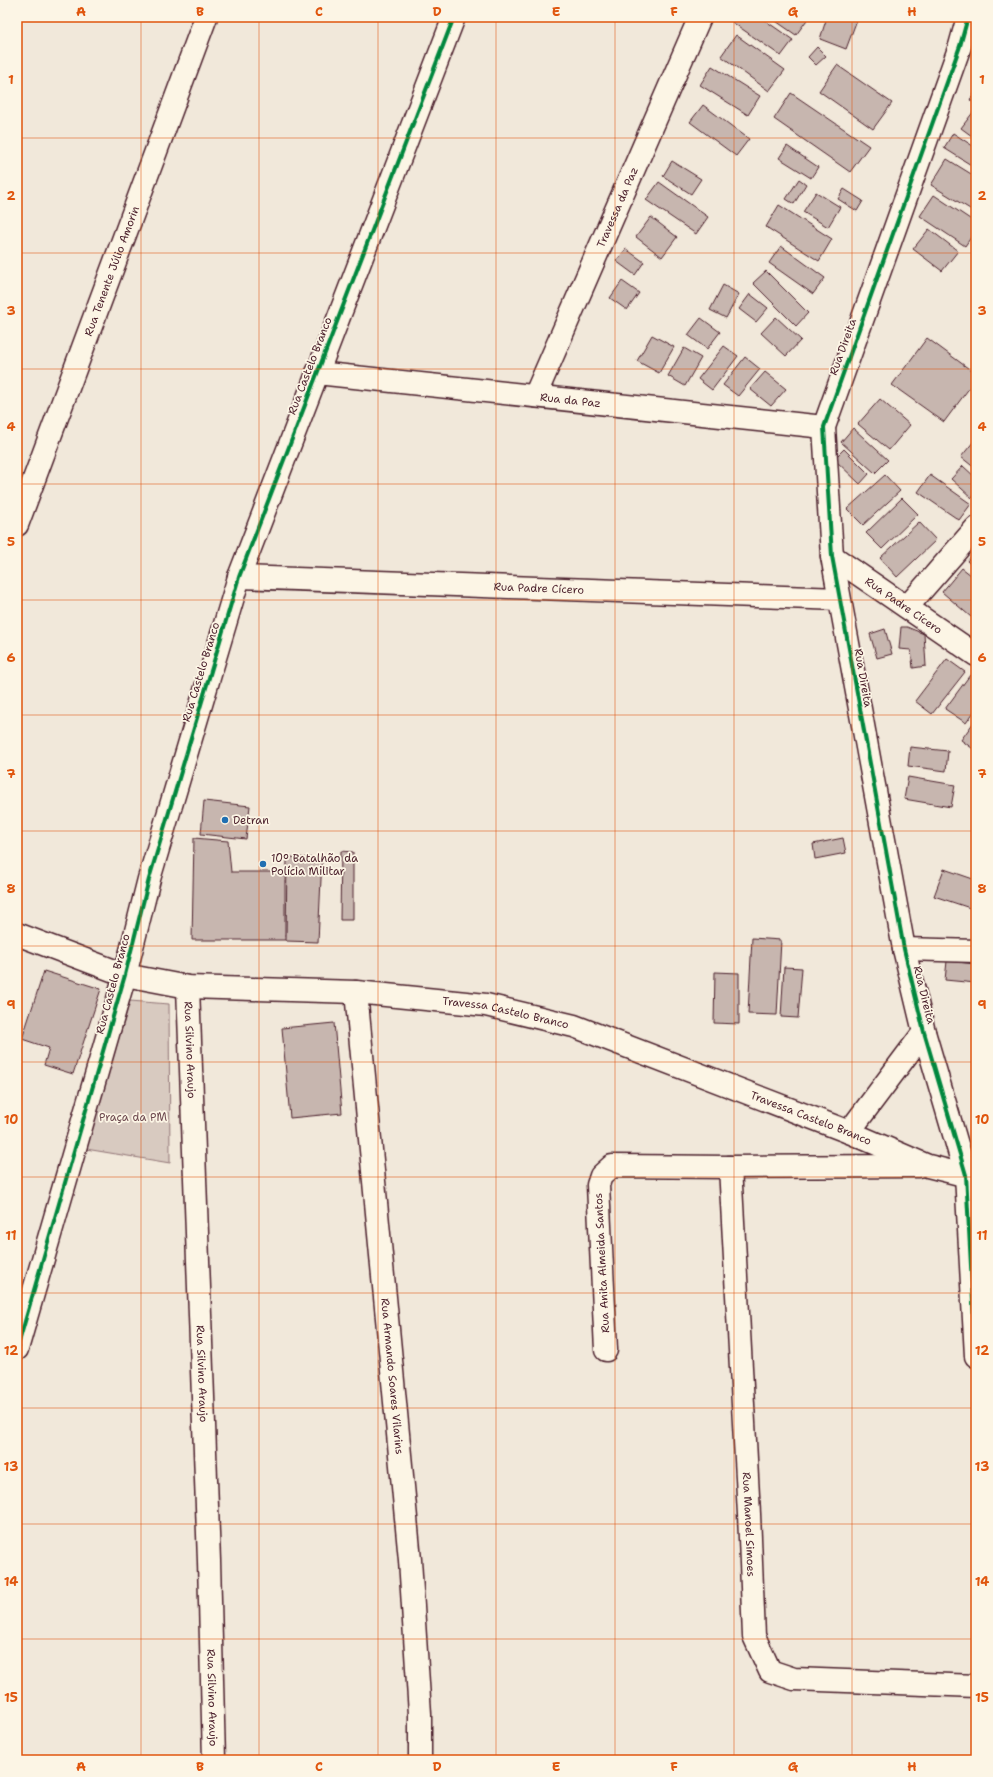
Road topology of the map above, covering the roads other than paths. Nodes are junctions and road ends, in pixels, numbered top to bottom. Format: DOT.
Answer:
graph roads {
  1 [pos="206,17"];
  2 [pos="454,17"];
  3 [pos="700,17"];
  4 [pos="968,17"];
  5 [pos="968,52"];
  6 [pos="318,373"];
  7 [pos="535,396"];
  8 [pos="824,427"];
  9 [pos="17,525"];
  10 [pos="976,528"];
  11 [pos="832,556"];
  12 [pos="239,577"];
  13 [pos="839,598"];
  14 [pos="907,607"];
  15 [pos="976,655"];
  16 [pos="17,934"];
  17 [pos="904,949"];
  18 [pos="976,951"];
  19 [pos="125,976"];
  20 [pos="188,987"];
  21 [pos="356,992"];
  22 [pos="924,1032"];
  23 [pos="849,1132"];
  24 [pos="928,1166"];
  25 [pos="730,1167"];
  26 [pos="971,1176"];
  27 [pos="17,1349"];
  28 [pos="606,1350"];
  29 [pos="976,1356"];
  30 [pos="976,1686"];
  31 [pos="214,1760"];
  32 [pos="420,1760"];
  1 -- 9 [label="street, Rua Tenente Júlio Amorin"];
  2 -- 6 [label="street, Rua Castelo Branco"];
  3 -- 7 [label="street, Travessa da Paz"];
  4 -- 5 [label="street, Rua Direita"];
  5 -- 8 [label="street, Rua Direita"];
  6 -- 7 [label="street, Rua da Paz"];
  6 -- 12 [label="street, Rua Castelo Branco"];
  7 -- 8 [label="street, Rua da Paz"];
  8 -- 11 [label="street, Rua Direita"];
  10 -- 14 [label="street"];
  11 -- 13 [label="street, Rua Direita"];
  11 -- 14 [label="street, Rua Padre Cícero"];
  12 -- 13 [label="street, Rua Padre Cícero"];
  12 -- 19 [label="street, Rua Castelo Branco"];
  13 -- 17 [label="street, Rua Direita"];
  14 -- 15 [label="street, Rua Padre Cícero"];
  16 -- 19 [label="street, Travessa Castelo Branco"];
  17 -- 18 [label="street"];
  17 -- 22 [label="street, Rua Direita"];
  19 -- 20 [label="street, Travessa Castelo Branco"];
  19 -- 27 [label="street, Rua Castelo Branco"];
  20 -- 21 [label="street, Travessa Castelo Branco"];
  20 -- 31 [label="street, Rua Silvino Araujo"];
  21 -- 23 [label="street, Travessa Castelo Branco"];
  21 -- 32 [label="street, Rua Armando Soares Vilarins"];
  22 -- 23 [label="street"];
  22 -- 26 [label="street, Rua Direita"];
  23 -- 24 [label="street, Travessa Castelo Branco"];
  24 -- 25 [label="street"];
  24 -- 26 [label="street, Travessa Castelo Branco"];
  25 -- 28 [label="street, Rua Anita Almeida Santos"];
  25 -- 30 [label="street, Rua Manoel Simoes"];
  26 -- 29 [label="street, Rua Direita"];
}
